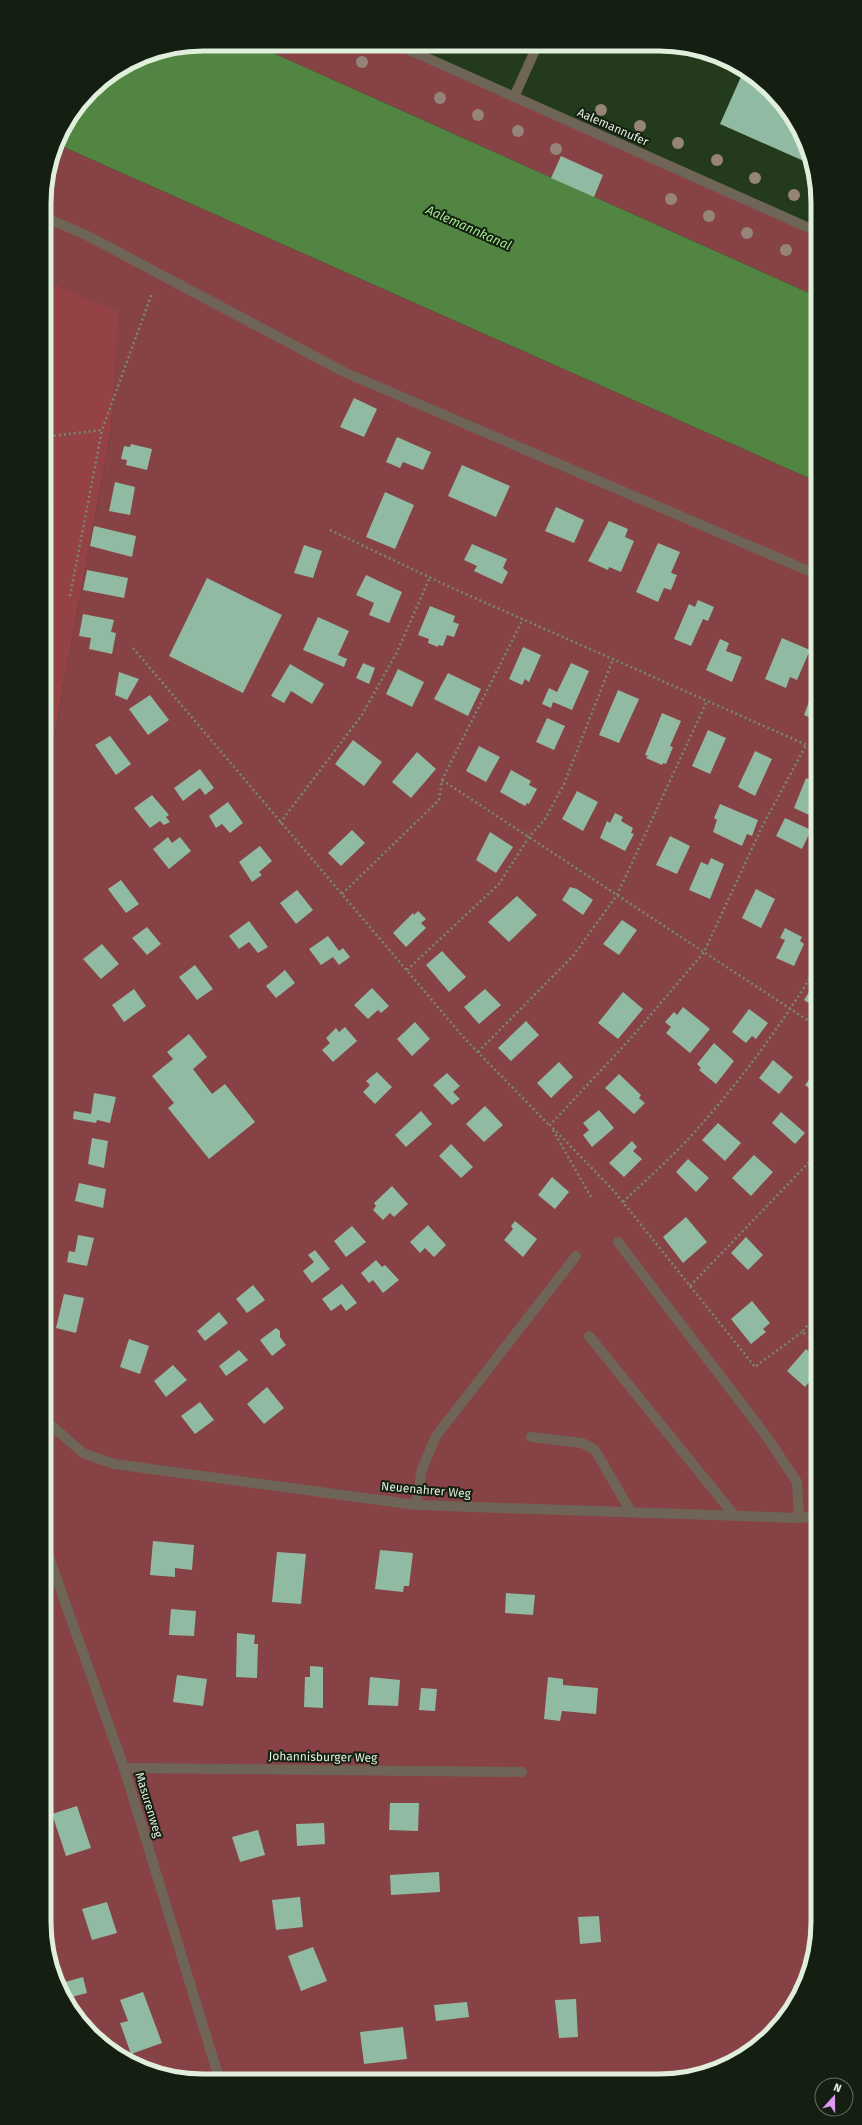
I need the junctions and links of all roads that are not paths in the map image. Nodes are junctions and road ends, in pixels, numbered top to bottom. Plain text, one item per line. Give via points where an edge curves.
1 (411, 51) edge
2 (535, 51) edge
3 (514, 97) junction
4 (51, 220) edge
5 (811, 229) edge
6 (811, 572) edge
7 (618, 1242) dead end
8 (576, 1256) dead end
9 (589, 1336) dead end
10 (51, 1425) edge
11 (530, 1438) dead end
12 (416, 1505) junction
13 (631, 1512) junction
14 (734, 1516) junction
15 (811, 1517) edge
16 (799, 1518) junction
17 (51, 1563) edge
18 (124, 1768) junction
19 (522, 1772) dead end
20 (218, 2074) edge

1 - 3 street, Aalemannufer
2 - 3 street
3 - 5 street, Aalemannufer
4 - 6 street via 88,236 344,372
7 - 16 street via 767,1437 797,1482
8 - 12 street via 436,1436 422,1469
9 - 14 street
10 - 12 street, Neuenahrer Weg via 83,1452 114,1464
11 - 13 street via 582,1443 595,1450
12 - 13 street, Neuenahrer Weg
13 - 14 street, Neuenahrer Weg
14 - 16 street, Neuenahrer Weg
15 - 16 street, Neuenahrer Weg
17 - 18 street, Masurenweg
18 - 19 street, Johannisburger Weg
18 - 20 street, Masurenweg

